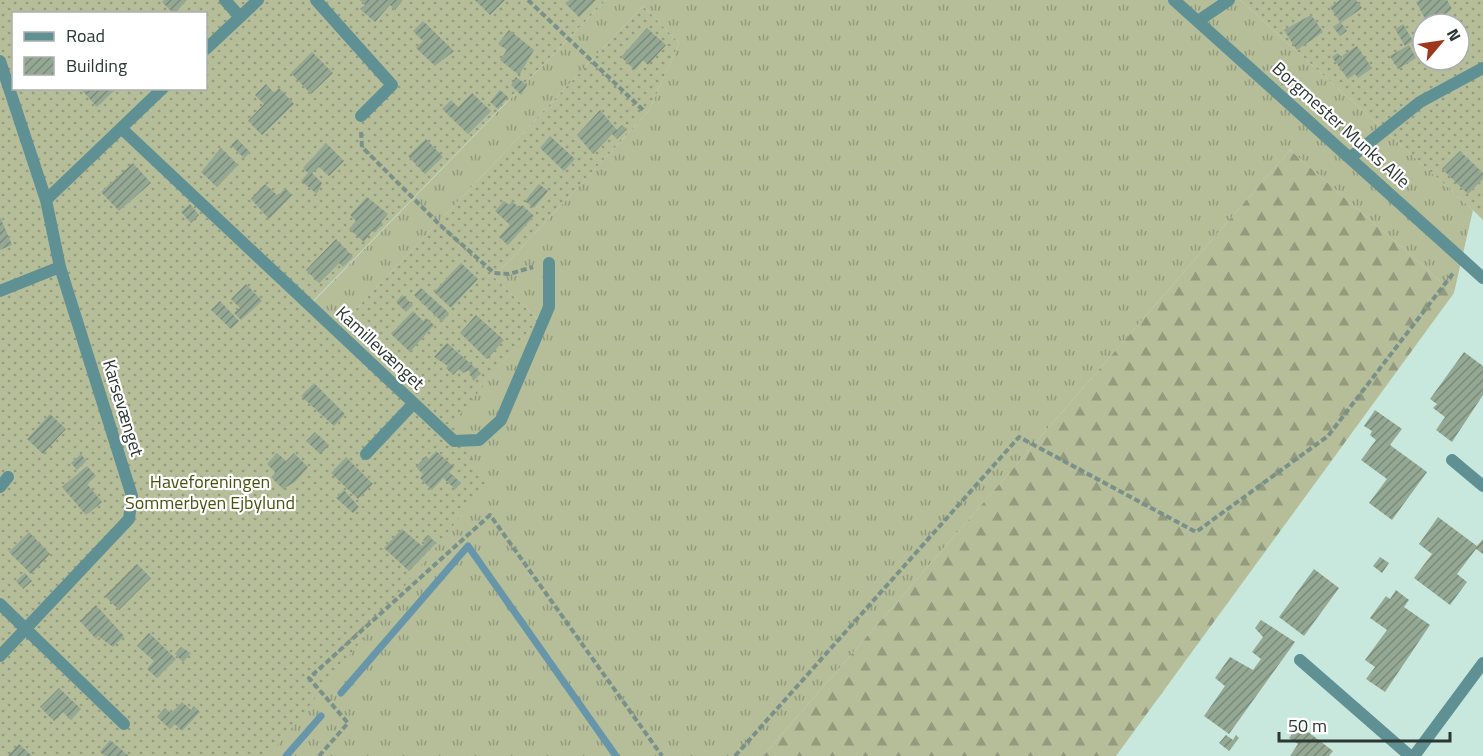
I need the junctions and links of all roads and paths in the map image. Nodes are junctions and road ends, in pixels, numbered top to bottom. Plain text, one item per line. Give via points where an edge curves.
1 (225, 0) edge
2 (258, 0) edge
3 (316, 0) edge
4 (528, 0) edge
5 (1174, 0) edge
6 (1229, 0) edge
7 (240, 17) junction
8 (1198, 21) junction
9 (207, 48) edge
10 (0, 61) edge
11 (1483, 68) edge
12 (161, 90) edge
13 (644, 111) dead end
14 (361, 116) joint
15 (121, 128) junction
16 (1351, 157) junction
17 (46, 200) junction
18 (1464, 260) junction
19 (549, 263) joint
20 (60, 267) junction
21 (1483, 278) edge
22 (0, 291) edge
23 (413, 404) junction
24 (366, 454) dead end
25 (1452, 460) dead end
26 (1483, 486) edge
27 (0, 604) edge
28 (25, 629) junction
29 (0, 656) edge
30 (1300, 660) dead end
31 (1483, 663) edge
32 (124, 724) dead end
33 (319, 756) edge
34 (662, 756) edge
35 (735, 756) edge
36 (1412, 756) edge

1 - 7 street
2 - 7 street
3 - 14 street via 392,85
4 - 13 path
5 - 8 street, Borgmester Munks Alle
6 - 8 street
7 - 9 street
8 - 16 street, Borgmester Munks Alle
10 - 17 street, Karsevænget
11 - 16 street via 1420,102
12 - 15 street
14 - 19 path via 362,147 494,273 509,274
15 - 17 street
15 - 23 street, Kamillevænget
16 - 18 street, Borgmester Munks Alle
17 - 20 street, Karsevænget
18 - 21 street, Borgmester Munks Alle
18 - 35 path via 1328,436 1196,532 1019,437
19 - 23 street, Kamillevænget via 549,308 501,420 479,440 454,441
20 - 22 street
20 - 28 street, Karsevænget via 132,496 129,519
23 - 24 street
25 - 26 street
27 - 28 street
28 - 29 street, Karsevænget
28 - 32 street
30 - 36 street
31 - 36 street
33 - 34 path via 348,723 309,678 490,515

